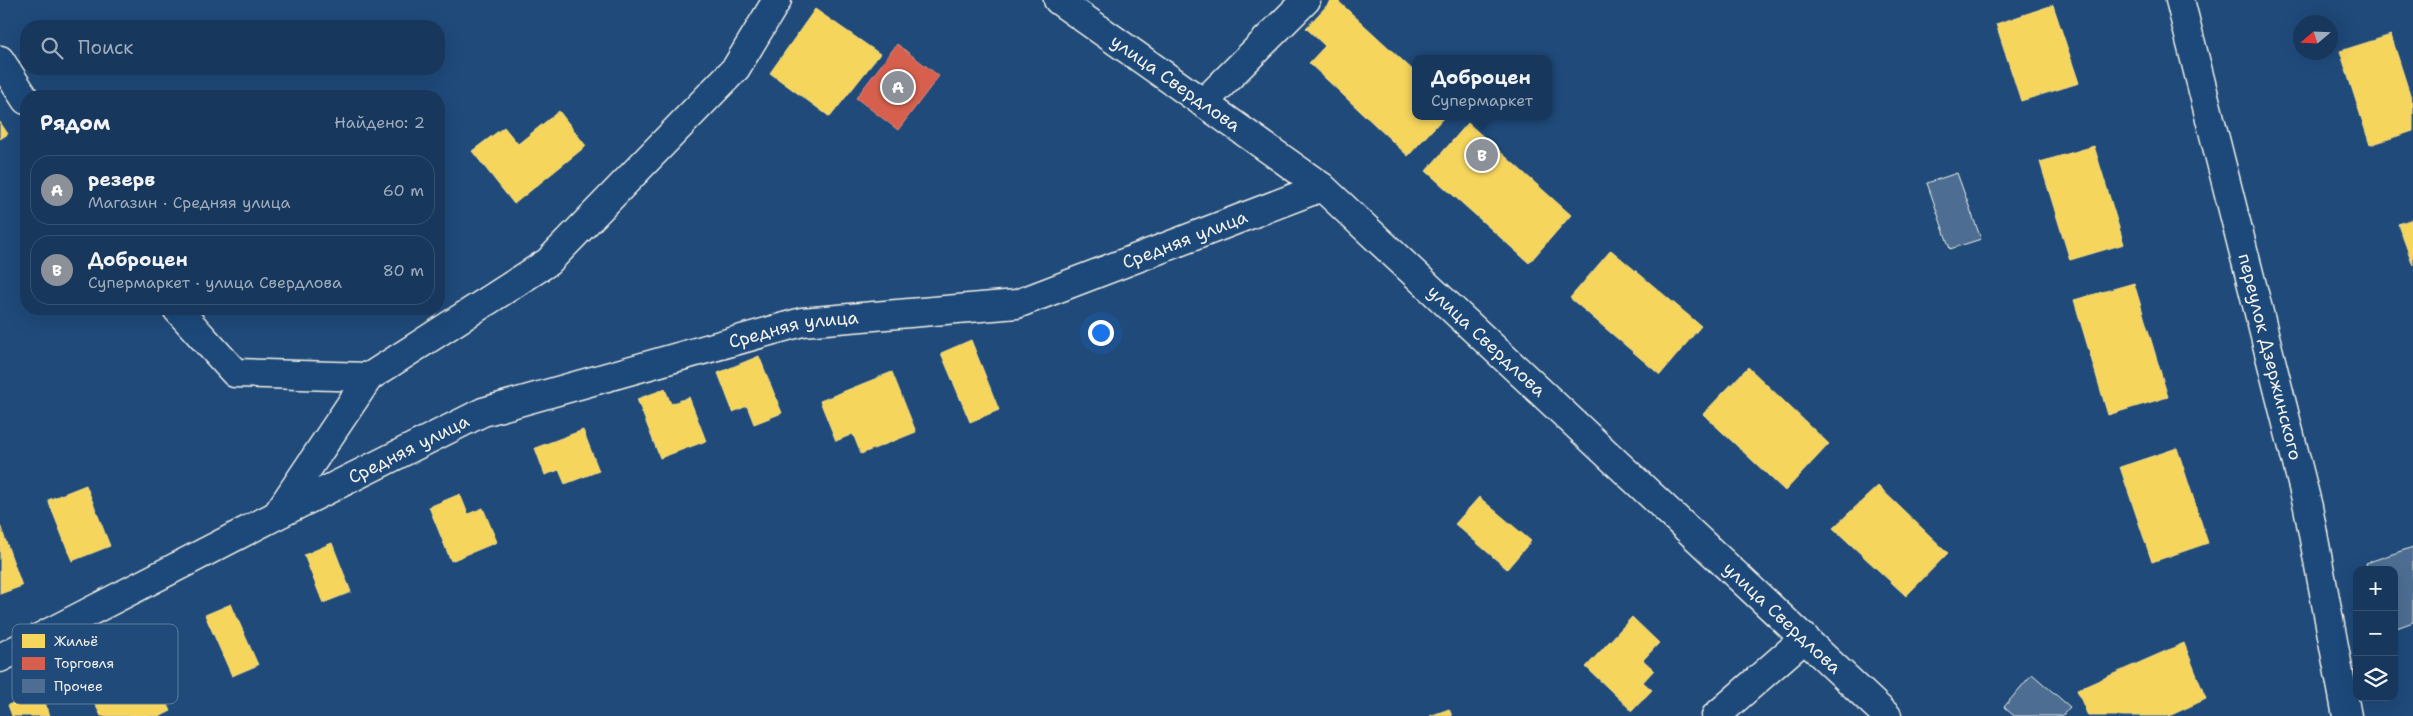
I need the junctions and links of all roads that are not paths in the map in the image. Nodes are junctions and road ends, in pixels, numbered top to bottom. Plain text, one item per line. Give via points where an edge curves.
1 (777, 0) edge
2 (1058, 0) edge
3 (1306, 0) edge
4 (2180, 0) edge
5 (0, 60) edge
6 (20, 91) edge
7 (1203, 104) junction
8 (1322, 187) junction
9 (182, 315) edge
10 (369, 378) junction
11 (277, 515) junction
12 (66, 624) edge
13 (1805, 638) junction
14 (12, 652) edge
15 (0, 658) edge
16 (1716, 716) edge
17 (1887, 716) edge
18 (2347, 716) edge

1 - 10 street, Средняя улица via 736,68 548,262
2 - 7 street, улица Свердлова
3 - 7 street
4 - 18 street, переулок Дзержинского via 2308,507
5 - 6 street
7 - 8 street, улица Свердлова
8 - 11 street, Средняя улица via 1017,304 802,322 483,412
8 - 13 street, улица Свердлова
9 - 10 street via 234,373
10 - 11 street, Средняя улица
11 - 12 street, Средняя улица
13 - 16 street
13 - 17 street, улица Свердлова
14 - 15 street, Средняя улица

